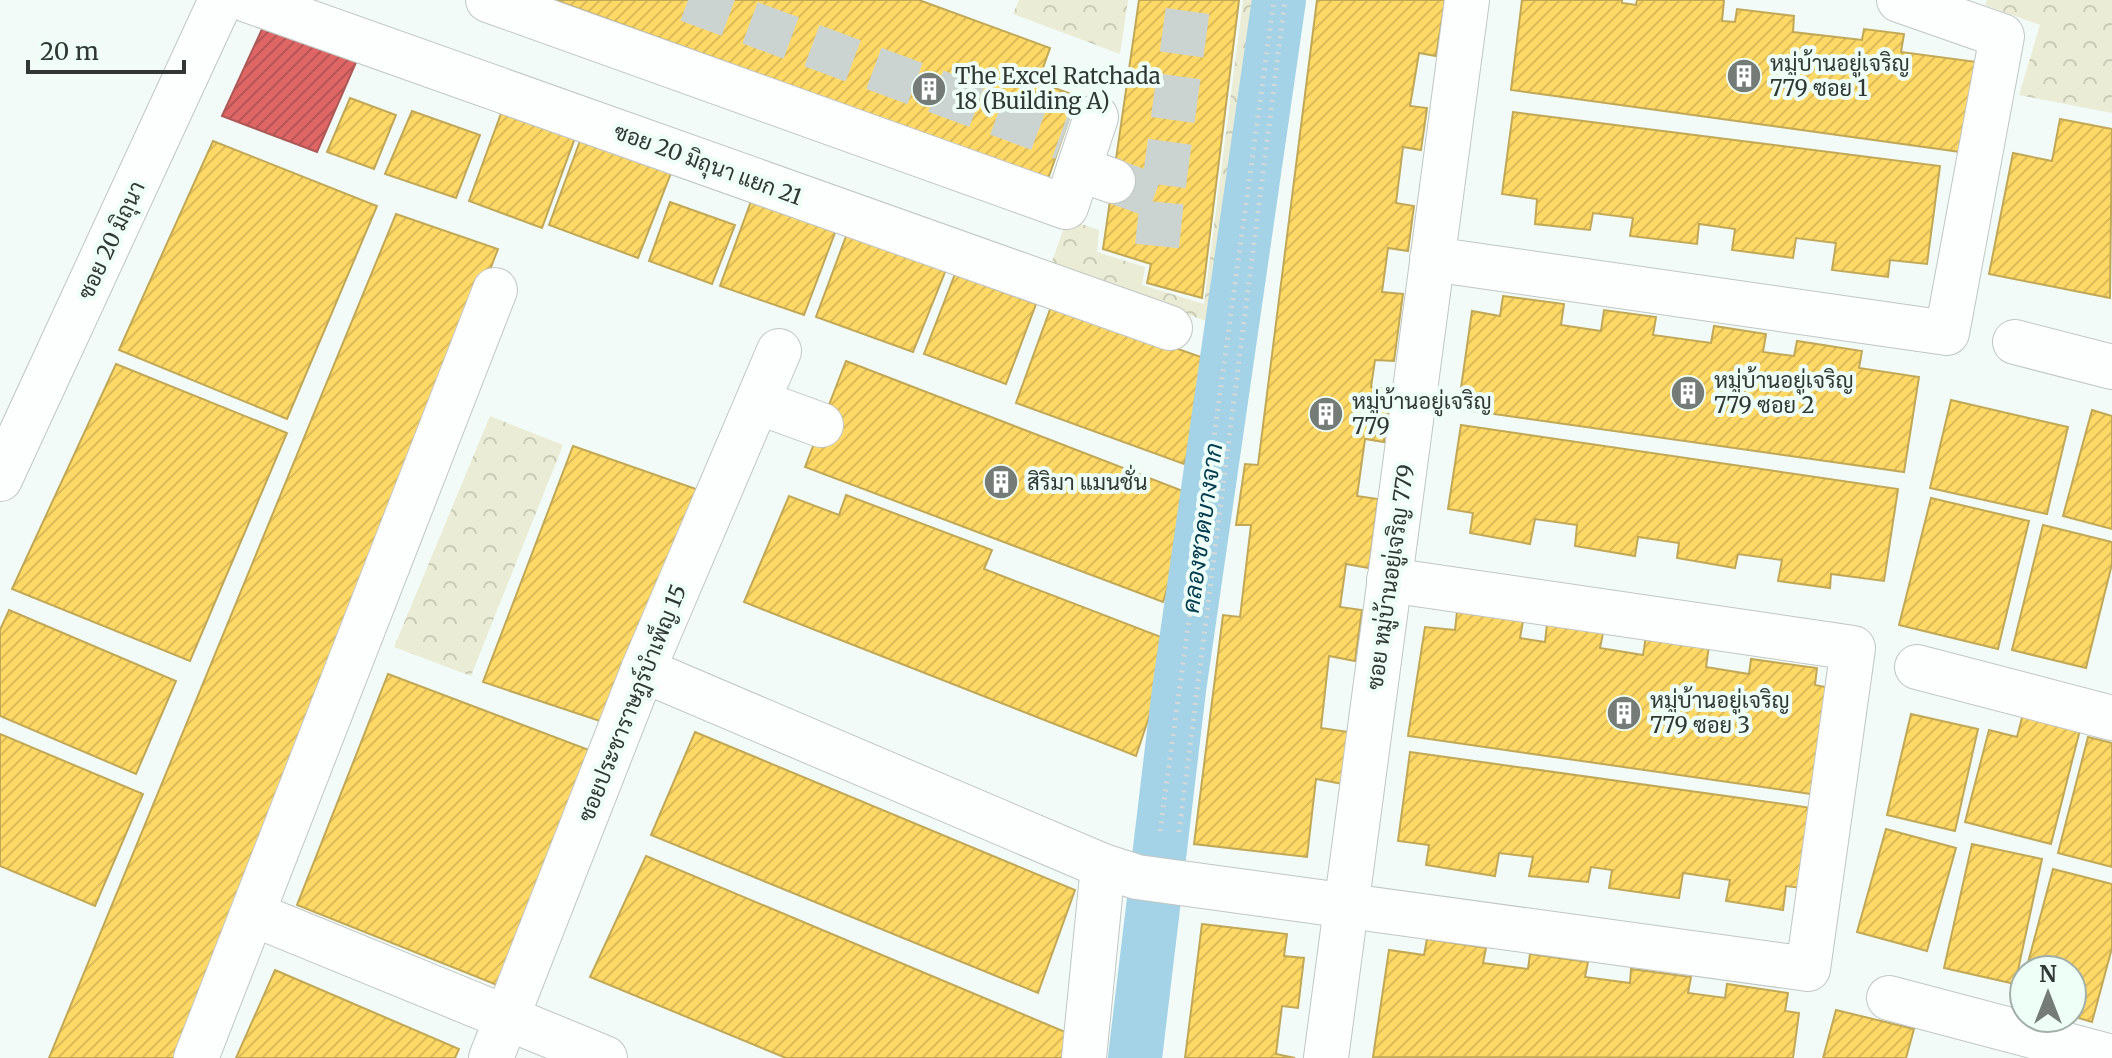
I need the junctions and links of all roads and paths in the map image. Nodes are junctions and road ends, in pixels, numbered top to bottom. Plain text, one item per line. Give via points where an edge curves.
1 (221, 0) edge
2 (247, 0) edge
3 (488, 0) edge
4 (1274, 0) edge
5 (1285, 0) edge
6 (1467, 0) edge
7 (1899, 0) edge
8 (1088, 150) dead end
9 (1432, 259) junction
10 (495, 290) dead end
11 (1170, 328) dead end
12 (2015, 342) dead end
13 (779, 351) dead end
14 (2112, 367) edge
15 (758, 402) junction
16 (821, 425) dead end
17 (0, 479) edge
18 (1389, 580) junction
19 (1917, 667) dead end
20 (643, 670) junction
21 (2112, 718) edge
22 (1141, 876) junction
23 (1345, 906) junction
24 (253, 914) junction
25 (1889, 998) dead end
26 (500, 1039) edge
27 (2112, 1057) edge
28 (196, 1058) edge
29 (605, 1058) edge
30 (1084, 1058) edge
31 (1326, 1058) edge

1 - 17 street, ซอย 20 มิถุนา
2 - 11 street, ซอย 20 มิถุนา แยก 21
3 - 8 street via 1066,207
4 - 22 path
5 - 22 path
6 - 9 street, ซอย หมู่บ้านอยู่เจริญ 779
7 - 9 street via 2002,36 1947,333
9 - 18 street, ซอย หมู่บ้านอยู่เจริญ 779
10 - 24 street
12 - 14 street
13 - 15 street, ซอยประชาราษฎร์บำเพ็ญ 15
15 - 16 street
15 - 20 street, ซอยประชาราษฎร์บำเพ็ญ 15
18 - 23 street, ซอย หมู่บ้านอยู่เจริญ 779
18 - 23 street via 1853,648 1808,969
19 - 21 street
20 - 22 street
20 - 26 street, ซอยประชาราษฎร์บำเพ็ญ 15
22 - 23 street
22 - 30 street
23 - 31 street, ซอย หมู่บ้านอยู่เจริญ 779
24 - 26 street
24 - 28 street
25 - 27 street
26 - 29 street

